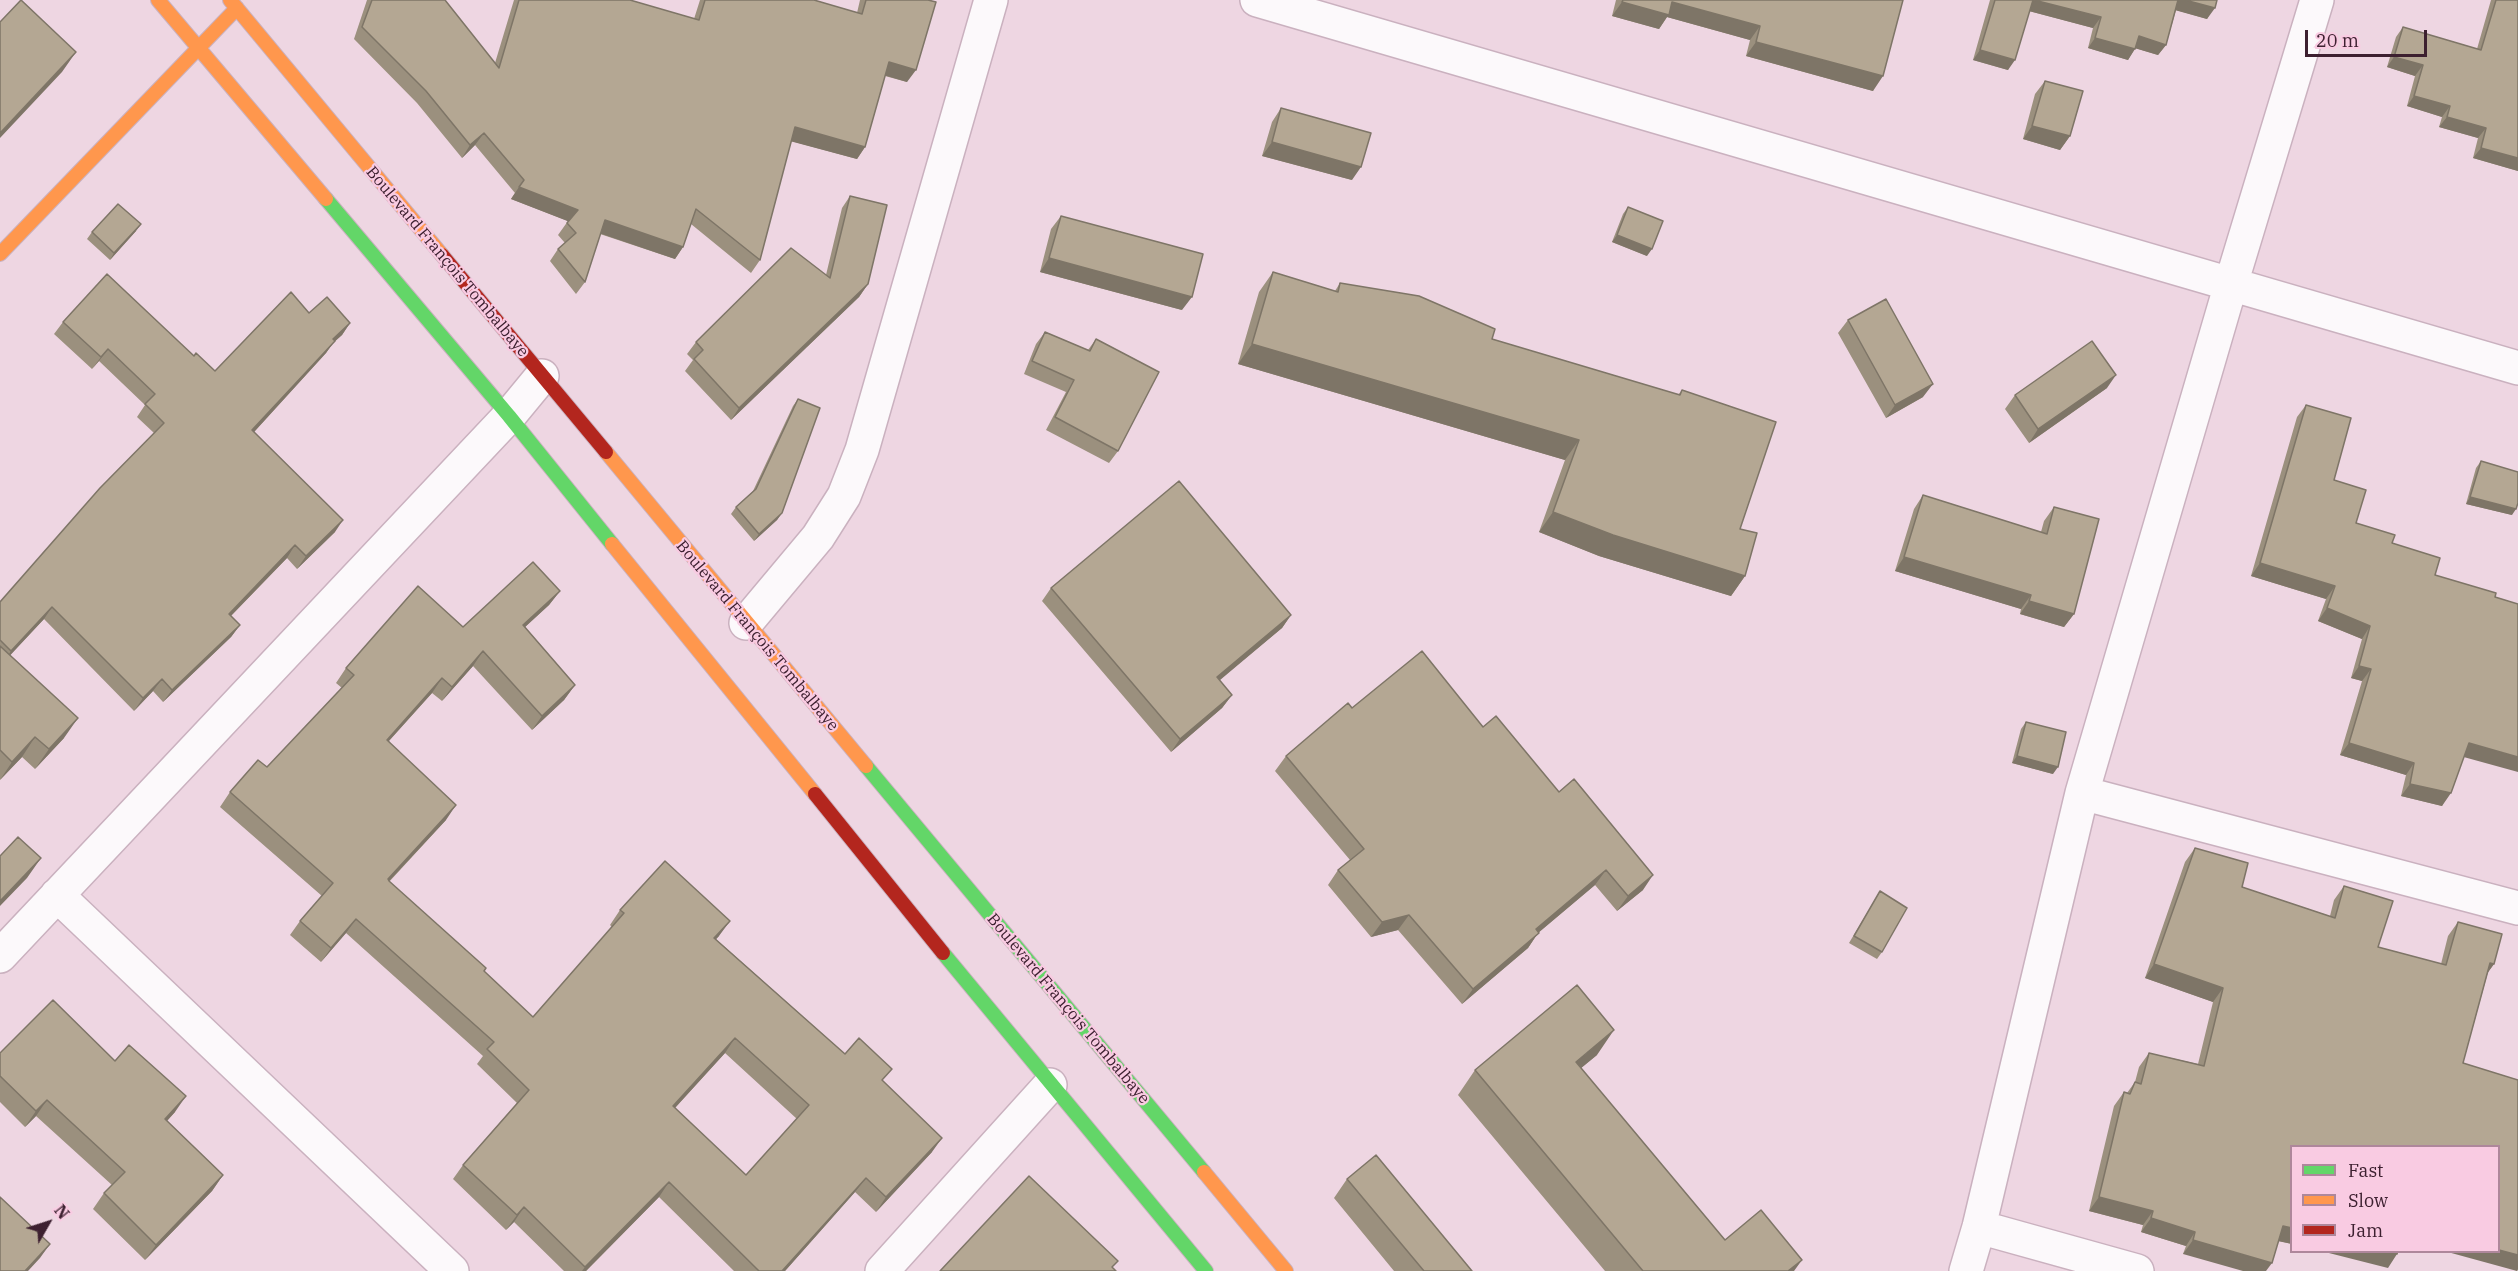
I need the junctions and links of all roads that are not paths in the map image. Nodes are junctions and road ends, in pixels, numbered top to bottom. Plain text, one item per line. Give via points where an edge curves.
1 (158, 0) edge
2 (992, 0) edge
3 (1257, 0) edge
4 (2317, 0) edge
5 (233, 4) edge
6 (199, 47) junction
7 (4, 240) edge
8 (2231, 284) junction
9 (2518, 369) edge
10 (542, 376) junction
11 (509, 416) junction
12 (746, 623) junction
13 (2082, 793) junction
14 (57, 895) junction
15 (2518, 908) edge
16 (0, 956) edge
17 (1050, 1085) junction
18 (1979, 1227) junction
19 (452, 1271) edge
20 (882, 1271) edge
21 (1206, 1271) edge
22 (1286, 1271) edge
23 (1966, 1271) edge
24 (2136, 1271) edge

1 - 6 main road
2 - 12 street via 862,450 844,496 818,537
3 - 8 street
4 - 8 street
5 - 6 main road
5 - 10 main road, Boulevard François Tombalbaye
6 - 7 main road
6 - 11 main road
8 - 9 street
8 - 13 street
10 - 11 street
10 - 12 main road, Boulevard François Tombalbaye
11 - 14 street
11 - 17 main road
12 - 22 main road, Boulevard François Tombalbaye
13 - 15 street
13 - 18 street
14 - 16 street
14 - 19 street
17 - 20 street
17 - 21 main road
18 - 23 street
18 - 24 street

